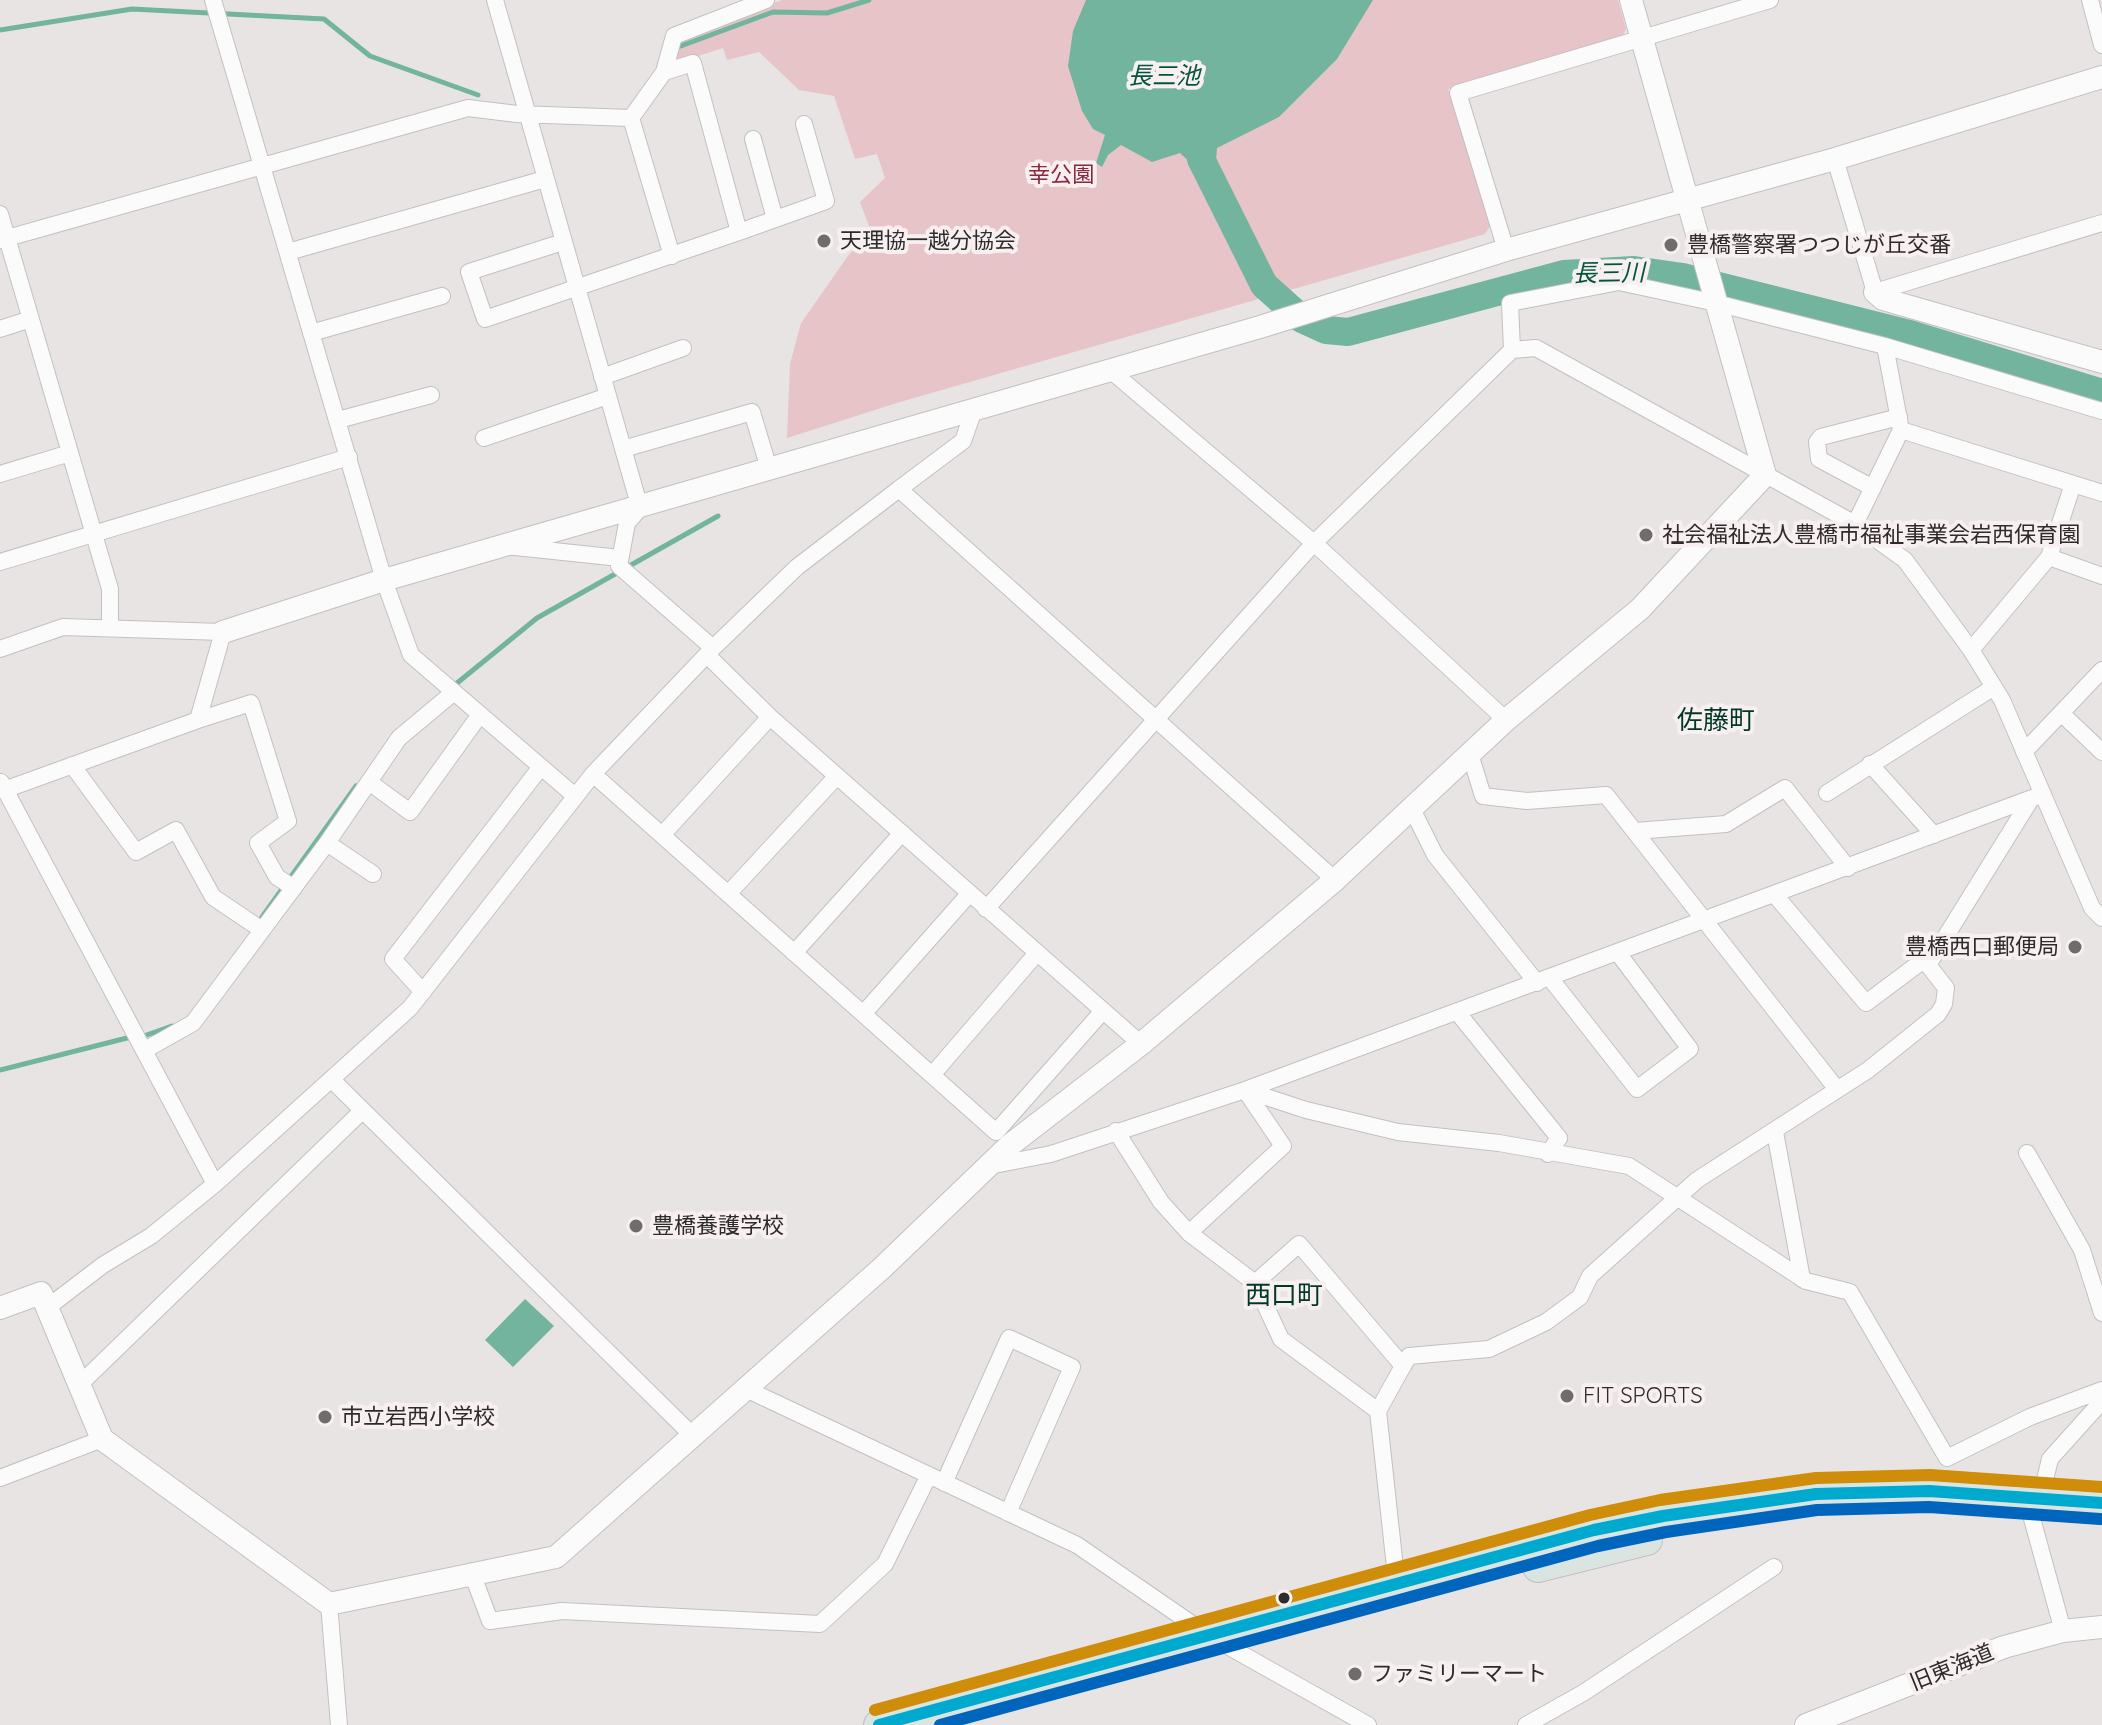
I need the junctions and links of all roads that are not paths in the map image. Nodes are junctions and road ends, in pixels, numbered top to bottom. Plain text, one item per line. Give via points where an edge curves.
1 (213, 0) edge
2 (495, 0) edge
3 (766, 0) edge
4 (1631, 0) edge
5 (2090, 0) edge
6 (1761, 1) edge
7 (1642, 39) junction
8 (2102, 45) edge
9 (664, 72) junction
10 (2102, 77) edge
11 (527, 113) junction
12 (631, 118) junction
13 (804, 124) dead end
14 (753, 139) dead end
15 (1835, 159) junction
16 (262, 163) junction
17 (545, 179) junction
18 (1687, 199) junction
19 (0, 214) edge
20 (775, 219) junction
21 (2102, 223) edge
22 (739, 232) junction
23 (4, 239) edge
24 (563, 242) junction
25 (1506, 250) junction
26 (288, 252) junction
27 (672, 256) junction
28 (577, 290) junction
29 (1875, 292) junction
30 (442, 296) dead end
31 (1716, 303) junction
32 (31, 319) junction
33 (0, 329) edge
34 (311, 333) junction
35 (1885, 346) junction
36 (683, 348) dead end
37 (1512, 350) junction
38 (2102, 362) edge
39 (1110, 370) junction
40 (602, 377) junction
41 (431, 395) dead end
42 (608, 396) junction
43 (975, 407) junction
44 (2102, 411) edge
45 (338, 420) junction
46 (1900, 423) junction
47 (484, 438) dead end
48 (623, 449) junction
49 (70, 453) junction
50 (349, 457) junction
51 (769, 469) junction
52 (0, 474) edge
53 (1765, 475) junction
54 (2073, 484) junction
55 (1873, 488) junction
56 (899, 489) junction
57 (2102, 493) edge
58 (640, 508) junction
59 (1855, 524) junction
60 (94, 535) junction
61 (1314, 543) junction
62 (504, 546) junction
63 (2049, 557) junction
64 (620, 558) junction
65 (0, 562) edge
66 (2102, 576) edge
67 (384, 580) junction
68 (110, 628) junction
69 (223, 632) junction
70 (0, 649) edge
71 (1971, 650) junction
72 (710, 652) junction
73 (2102, 670) edge
74 (1994, 687) junction
75 (454, 692) junction
76 (2061, 713) junction
77 (479, 716) junction
78 (770, 717) junction
79 (1155, 718) junction
80 (198, 720) junction
81 (1506, 720) junction
82 (2024, 752) junction
83 (2102, 752) edge
84 (1470, 754) junction
85 (1870, 764) junction
86 (72, 765) junction
87 (540, 768) junction
88 (593, 774) junction
89 (837, 776) junction
90 (369, 782) junction
91 (2, 785) edge
92 (1827, 793) dead end
93 (575, 796) junction
94 (2037, 796) junction
95 (1412, 809) junction
96 (1635, 831) junction
97 (902, 833) junction
98 (662, 835) junction
99 (1934, 835) junction
100 (327, 843) junction
101 (1848, 868) junction
102 (373, 874) dead end
103 (1335, 880) junction
104 (294, 888) junction
105 (970, 893) junction
106 (728, 894) junction
107 (1775, 895) junction
108 (986, 909) junction
109 (2102, 916) edge
110 (1706, 921) junction
111 (262, 930) junction
112 (1937, 950) junction
113 (794, 953) junction
114 (1037, 953) junction
115 (1618, 953) junction
116 (1543, 981) junction
117 (423, 992) junction
118 (1102, 1012) junction
119 (1458, 1013) junction
120 (863, 1014) junction
121 (1141, 1044) junction
122 (145, 1050) junction
123 (932, 1075) junction
124 (331, 1079) junction
125 (1836, 1088) junction
126 (1245, 1090) junction
127 (362, 1111) junction
128 (1116, 1131) junction
129 (1775, 1132) junction
130 (2027, 1153) dead end
131 (1548, 1154) junction
132 (987, 1166) junction
133 (215, 1184) junction
134 (1676, 1196) junction
135 (1189, 1233) junction
136 (1802, 1279) junction
137 (1255, 1283) junction
138 (2098, 1287) edge
139 (48, 1307) junction
140 (0, 1308) edge
141 (2102, 1313) edge
142 (1403, 1366) junction
143 (78, 1386) junction
144 (746, 1389) junction
145 (2102, 1390) edge
146 (2102, 1401) edge
147 (1378, 1411) junction
148 (693, 1436) junction
149 (102, 1439) junction
150 (0, 1478) edge
151 (936, 1479) junction
152 (2102, 1503) edge
153 (2036, 1505) junction
154 (1008, 1513) junction
155 (2102, 1524) edge
156 (1774, 1567) dead end
157 (473, 1576) junction
158 (1397, 1586) junction
159 (329, 1604) junction
160 (2102, 1627) edge
161 (2063, 1631) junction
162 (1218, 1641) junction
163 (1834, 1720) edge
164 (339, 1725) edge
165 (879, 1725) edge
166 (943, 1725) edge
167 (1368, 1725) edge
168 (1526, 1725) edge
169 (1806, 1725) edge

1 - 16 street
2 - 11 street
3 - 9 street via 674,36
4 - 7 street
5 - 8 street
6 - 7 street
7 - 18 street
7 - 25 street via 1458,93
9 - 12 street
9 - 22 street via 693,63
10 - 15 street
11 - 12 street
11 - 16 street via 468,108
11 - 17 street
12 - 27 street
13 - 20 street via 826,201
14 - 20 street
15 - 18 street
15 - 29 street
16 - 23 street
16 - 26 street
17 - 24 street
17 - 26 street
18 - 25 street
18 - 31 street
19 - 23 street
20 - 22 street
21 - 29 street
22 - 27 street
23 - 32 street
24 - 28 street
24 - 28 street via 469,272 485,319
25 - 39 street
26 - 34 street
27 - 28 street
28 - 40 street
29 - 38 street via 1883,299
30 - 34 street
31 - 35 street
31 - 37 street via 1619,282 1565,290 1510,303
31 - 53 street
32 - 33 street
32 - 49 street
34 - 45 street
35 - 44 street
35 - 46 street
36 - 40 street
37 - 53 street via 1536,348
37 - 61 street
39 - 43 street
39 - 61 street
40 - 42 street
41 - 45 street
42 - 47 street
42 - 48 street
43 - 51 street
43 - 56 street via 963,441
45 - 50 street
46 - 54 street
46 - 55 street
46 - 55 street via 1817,442 1819,459
48 - 51 street via 752,412
48 - 58 street
49 - 52 street
49 - 60 street
50 - 60 street
50 - 67 street
51 - 58 street
53 - 59 street
53 - 81 street via 1640,609
54 - 57 street
54 - 63 street
55 - 59 street
56 - 72 street via 797,567
56 - 79 street
58 - 62 street
58 - 64 street via 627,523
59 - 71 street via 1905,560
60 - 65 street
60 - 68 street via 110,589
61 - 79 street
61 - 81 street
62 - 64 street
62 - 67 street
63 - 66 street
63 - 71 street
64 - 72 street via 619,566
67 - 69 street
67 - 75 street via 411,655
68 - 69 street
68 - 70 street via 63,627
69 - 80 street
71 - 74 street
72 - 78 street
72 - 88 street
73 - 76 street
74 - 82 street
74 - 85 street
75 - 77 street
75 - 90 street via 399,738
76 - 82 street
76 - 83 street
77 - 87 street
77 - 90 street via 410,812
78 - 89 street
78 - 98 street
79 - 103 street
79 - 108 street
80 - 86 street
80 - 104 street via 251,703 288,821 258,843 277,877
81 - 84 street
82 - 94 street
84 - 95 street
84 - 96 street via 1483,796 1527,801 1606,795
85 - 92 street
85 - 99 street
86 - 91 street
86 - 111 street via 136,852 176,830 213,897
87 - 93 street
87 - 117 street via 393,959
88 - 93 street
88 - 98 street
89 - 97 street
89 - 106 street
90 - 100 street
91 - 122 street
93 - 117 street
94 - 99 street
94 - 109 street via 2092,908
94 - 112 street
95 - 103 street
95 - 116 street via 1435,855
96 - 101 street via 1726,824 1785,788
96 - 110 street
97 - 105 street
97 - 113 street
98 - 106 street
99 - 101 street
100 - 102 street
100 - 104 street
101 - 107 street
103 - 121 street
104 - 111 street
105 - 108 street
105 - 120 street
106 - 113 street
107 - 110 street
107 - 112 street via 1866,1003
108 - 114 street
110 - 115 street
110 - 125 street
111 - 122 street via 193,1023
112 - 125 street via 1928,965 1946,988 1938,1014 1868,1070
113 - 120 street
114 - 118 street
114 - 123 street
115 - 116 street
115 - 116 street via 1690,1049 1637,1089
116 - 119 street
117 - 124 street
118 - 121 street
118 - 123 street via 996,1132
119 - 126 street
119 - 131 street via 1559,1138
120 - 123 street
121 - 132 street
122 - 133 street
124 - 127 street
124 - 133 street
125 - 129 street
126 - 128 street
126 - 131 street via 1398,1132
126 - 135 street via 1283,1146
127 - 143 street
127 - 148 street
128 - 132 street via 1051,1154
128 - 135 street via 1161,1202
129 - 134 street
129 - 136 street
130 - 138 street
131 - 134 street via 1629,1166
132 - 144 street
133 - 139 street
134 - 136 street
134 - 142 street via 1590,1276 1580,1297 1546,1322 1489,1349 1409,1356
135 - 137 street
136 - 145 street via 1850,1292 1947,1458 2030,1417
137 - 142 street via 1299,1244
137 - 147 street via 1281,1339
138 - 141 street
139 - 140 street via 41,1293
139 - 143 street
142 - 147 street
143 - 149 street
144 - 148 street
144 - 151 street
146 - 153 street via 2050,1459
147 - 158 street
148 - 157 street via 556,1557
149 - 150 street
149 - 159 street
151 - 154 street
151 - 154 street via 1009,1338 1072,1367
151 - 157 street via 885,1564 820,1624 562,1611 490,1621
152 - 153 highway
153 - 155 highway
153 - 158 highway via 1929,1491 1816,1494 1594,1530
153 - 161 street
153 - 162 highway via 1798,1516 1694,1530
154 - 162 street via 1077,1545
156 - 168 street
157 - 159 street
158 - 162 highway
159 - 164 street
160 - 161 street, 旧東海道
161 - 163 street, 旧東海道 via 2004,1647
162 - 165 highway
162 - 166 highway
162 - 167 street
163 - 169 street, 旧東海道

